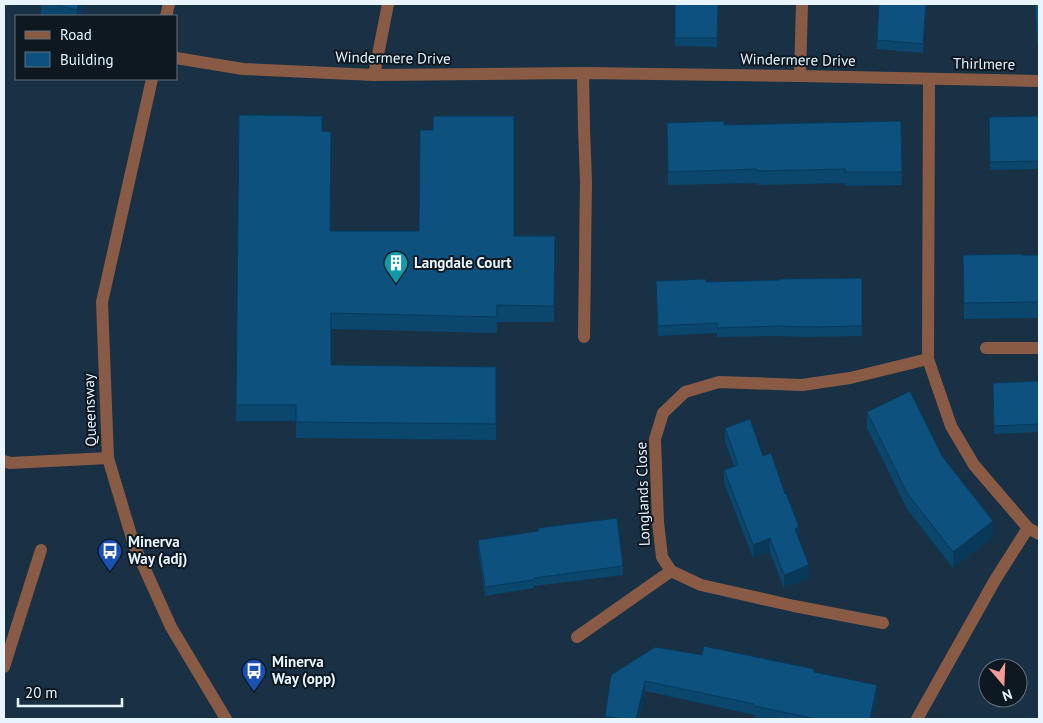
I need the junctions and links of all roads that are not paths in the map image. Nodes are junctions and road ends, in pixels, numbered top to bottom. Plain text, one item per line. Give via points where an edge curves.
1 (388, 4) edge
2 (802, 4) edge
3 (178, 58) edge
4 (583, 74) junction
5 (374, 75) junction
6 (800, 76) junction
7 (929, 79) junction
8 (152, 80) edge
9 (1039, 81) edge
10 (584, 338) dead end
11 (986, 348) dead end
12 (1039, 348) edge
13 (928, 359) junction
14 (108, 458) junction
15 (4, 461) edge
16 (1034, 531) edge
17 (41, 550) dead end
18 (671, 571) junction
19 (883, 623) dead end
20 (577, 637) dead end
21 (4, 668) edge
22 (221, 717) edge
23 (917, 719) edge

1 - 5 street
2 - 6 street
3 - 5 street, Windermere Drive via 243,70
4 - 5 street, Windermere Drive
4 - 6 street, Windermere Drive
4 - 10 street via 586,181
6 - 7 street, Windermere Drive
7 - 9 street, Thirlmere
7 - 13 street
8 - 14 street, Queensway via 102,302
11 - 12 street
13 - 16 street via 951,426 974,465
13 - 18 street, Longlands Close via 850,378 802,385 719,382 686,392 663,413 655,439 662,557
14 - 15 street
14 - 22 street, Queensway via 134,545 171,627
16 - 23 street via 995,580
17 - 21 street
18 - 19 street via 701,585
18 - 20 street

